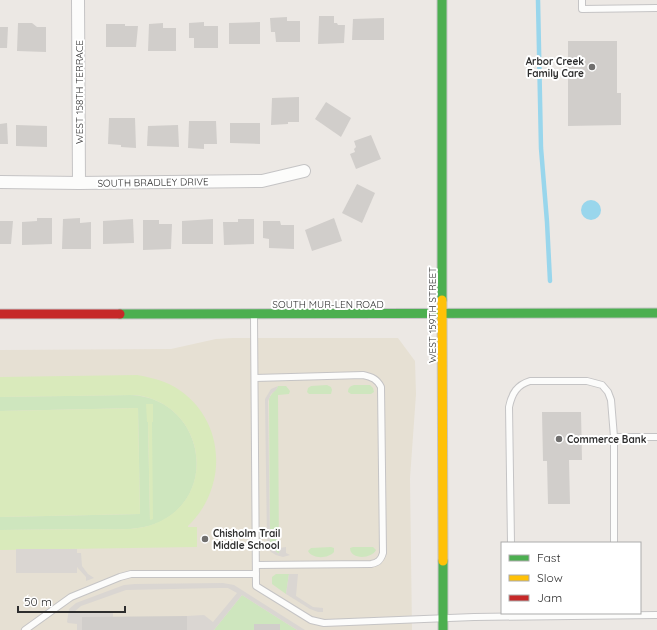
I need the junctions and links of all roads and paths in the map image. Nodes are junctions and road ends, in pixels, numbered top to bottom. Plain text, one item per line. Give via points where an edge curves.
1 (78, 0) edge
2 (442, 0) edge
3 (582, 0) edge
4 (657, 8) edge
5 (304, 171) dead end
6 (0, 182) edge
7 (79, 183) junction
8 (0, 314) edge
9 (657, 314) edge
10 (254, 315) junction
11 (443, 315) junction
12 (255, 378) junction
13 (614, 437) junction
14 (657, 437) edge
15 (511, 542) edge
16 (614, 542) edge
17 (256, 565) junction
18 (256, 574) junction
19 (614, 614) edge
20 (657, 615) edge
21 (443, 619) junction
22 (324, 623) junction
23 (25, 630) edge
24 (324, 630) edge
25 (443, 630) edge

1 - 7 street, WEST 158TH TERRACE
2 - 11 main road, WEST 159TH STREET
3 - 4 lane via 582,9
5 - 7 street, SOUTH BRADLEY DRIVE via 262,181
6 - 7 street, SOUTH BRADLEY DRIVE
8 - 10 main road, SOUTH MUR-LEN ROAD
9 - 11 main road, SOUTH MUR-LEN ROAD
10 - 11 main road, SOUTH MUR-LEN ROAD
10 - 12 lane
11 - 21 main road, WEST 159TH STREET
12 - 17 lane
12 - 17 lane via 364,375 378,381 382,387 383,537 383,553 377,563
13 - 14 lane
13 - 15 lane via 611,400 602,385 587,381 522,383 511,397 509,407
13 - 16 lane
17 - 18 lane
18 - 22 lane via 256,586 311,620
18 - 23 lane via 132,574 71,597
19 - 20 lane
19 - 21 lane
21 - 22 lane
21 - 25 main road, WEST 159TH STREET
22 - 24 lane

